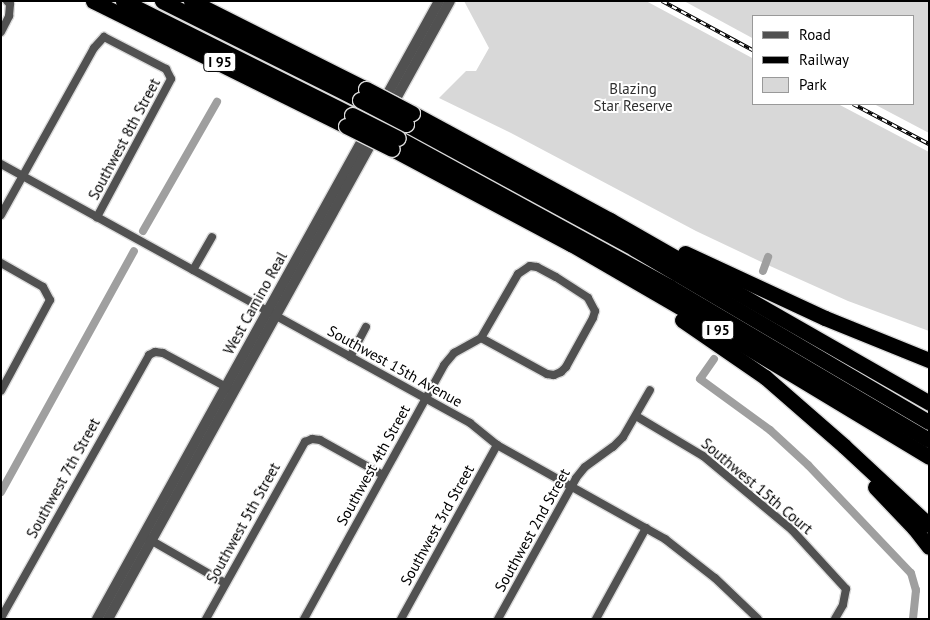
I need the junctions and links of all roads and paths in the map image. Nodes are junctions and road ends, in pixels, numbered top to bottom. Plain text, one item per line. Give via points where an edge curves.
1 (93, 1) edge
2 (123, 1) edge
3 (162, 1) edge
4 (191, 1) edge
5 (8, 3) edge
6 (442, 3) edge
7 (1, 32) edge
8 (363, 95) junction
9 (409, 118) junction
10 (349, 120) junction
11 (395, 144) junction
12 (1, 164) edge
13 (23, 176) junction
14 (502, 209) junction
15 (1, 215) edge
16 (97, 217) junction
17 (212, 237) dead end
18 (642, 238) junction
19 (1, 263) edge
20 (193, 270) junction
21 (272, 313) junction
22 (366, 327) dead end
23 (481, 338) junction
24 (350, 357) junction
25 (929, 360) edge
26 (230, 389) junction
27 (650, 390) dead end
28 (1, 391) edge
29 (425, 399) junction
30 (929, 403) edge
31 (636, 416) junction
32 (929, 422) edge
33 (819, 424) junction
34 (929, 440) edge
35 (497, 445) junction
36 (929, 457) edge
37 (383, 474) junction
38 (572, 487) junction
39 (929, 525) edge
40 (646, 528) junction
41 (147, 538) junction
42 (929, 546) edge
43 (226, 583) junction
44 (1, 618) edge
45 (97, 619) edge
46 (108, 619) edge
47 (206, 619) edge
48 (304, 619) edge
49 (401, 619) edge
50 (498, 619) edge
51 (596, 619) edge
52 (758, 619) edge
53 (835, 619) edge

1 - 10 highway, I 95
2 - 10 highway
3 - 8 highway
4 - 8 highway
5 - 7 street via 9,16
6 - 21 street, West Camino Real
8 - 9 highway, bridge
9 - 18 highway
9 - 32 highway
10 - 11 highway, I 95, bridge
11 - 14 highway, I 95
11 - 34 highway via 670,287
12 - 13 street, Southwest 15th Avenue
13 - 15 street
13 - 16 street, Southwest 15th Avenue
13 - 16 street, Southwest 8th Street via 94,48 104,37 166,69 170,84
14 - 33 highway via 736,355
14 - 36 highway, I 95 via 669,301
16 - 20 street, Southwest 15th Avenue
17 - 20 street
18 - 25 highway via 692,255 825,318
18 - 30 highway
19 - 28 street via 43,287 49,296 48,307
20 - 21 street, Southwest 15th Avenue
21 - 24 street, Southwest 15th Avenue
21 - 26 street, West Camino Real
22 - 24 street
23 - 23 street via 554,375 566,367 595,311 588,298 538,267 530,266 518,274
23 - 29 street, Southwest 4th Street via 448,359
24 - 29 street, Southwest 15th Avenue
26 - 41 street, West Camino Real
26 - 44 street, Southwest 7th Street via 163,353 152,354 144,360
27 - 31 street, Southwest 2nd Street
29 - 35 street, Southwest 15th Avenue via 470,423
29 - 37 street, Southwest 4th Street
31 - 38 street, Southwest 2nd Street via 618,442 585,467
31 - 53 street, Southwest 15th Court via 695,450 774,514 842,582 846,593
33 - 39 highway
33 - 42 highway via 836,447
35 - 38 street, Southwest 15th Avenue
35 - 49 street, Southwest 3rd Street
37 - 43 street, Southwest 5th Street via 320,440 305,442
37 - 48 street, Southwest 4th Street
38 - 40 street, Southwest 15th Avenue
38 - 50 street, Southwest 2nd Street
40 - 51 street
40 - 52 street, Southwest 15th Avenue via 682,551
41 - 43 street
41 - 45 street, West Camino Real
41 - 46 street, West Camino Real
43 - 47 street, Southwest 5th Street

